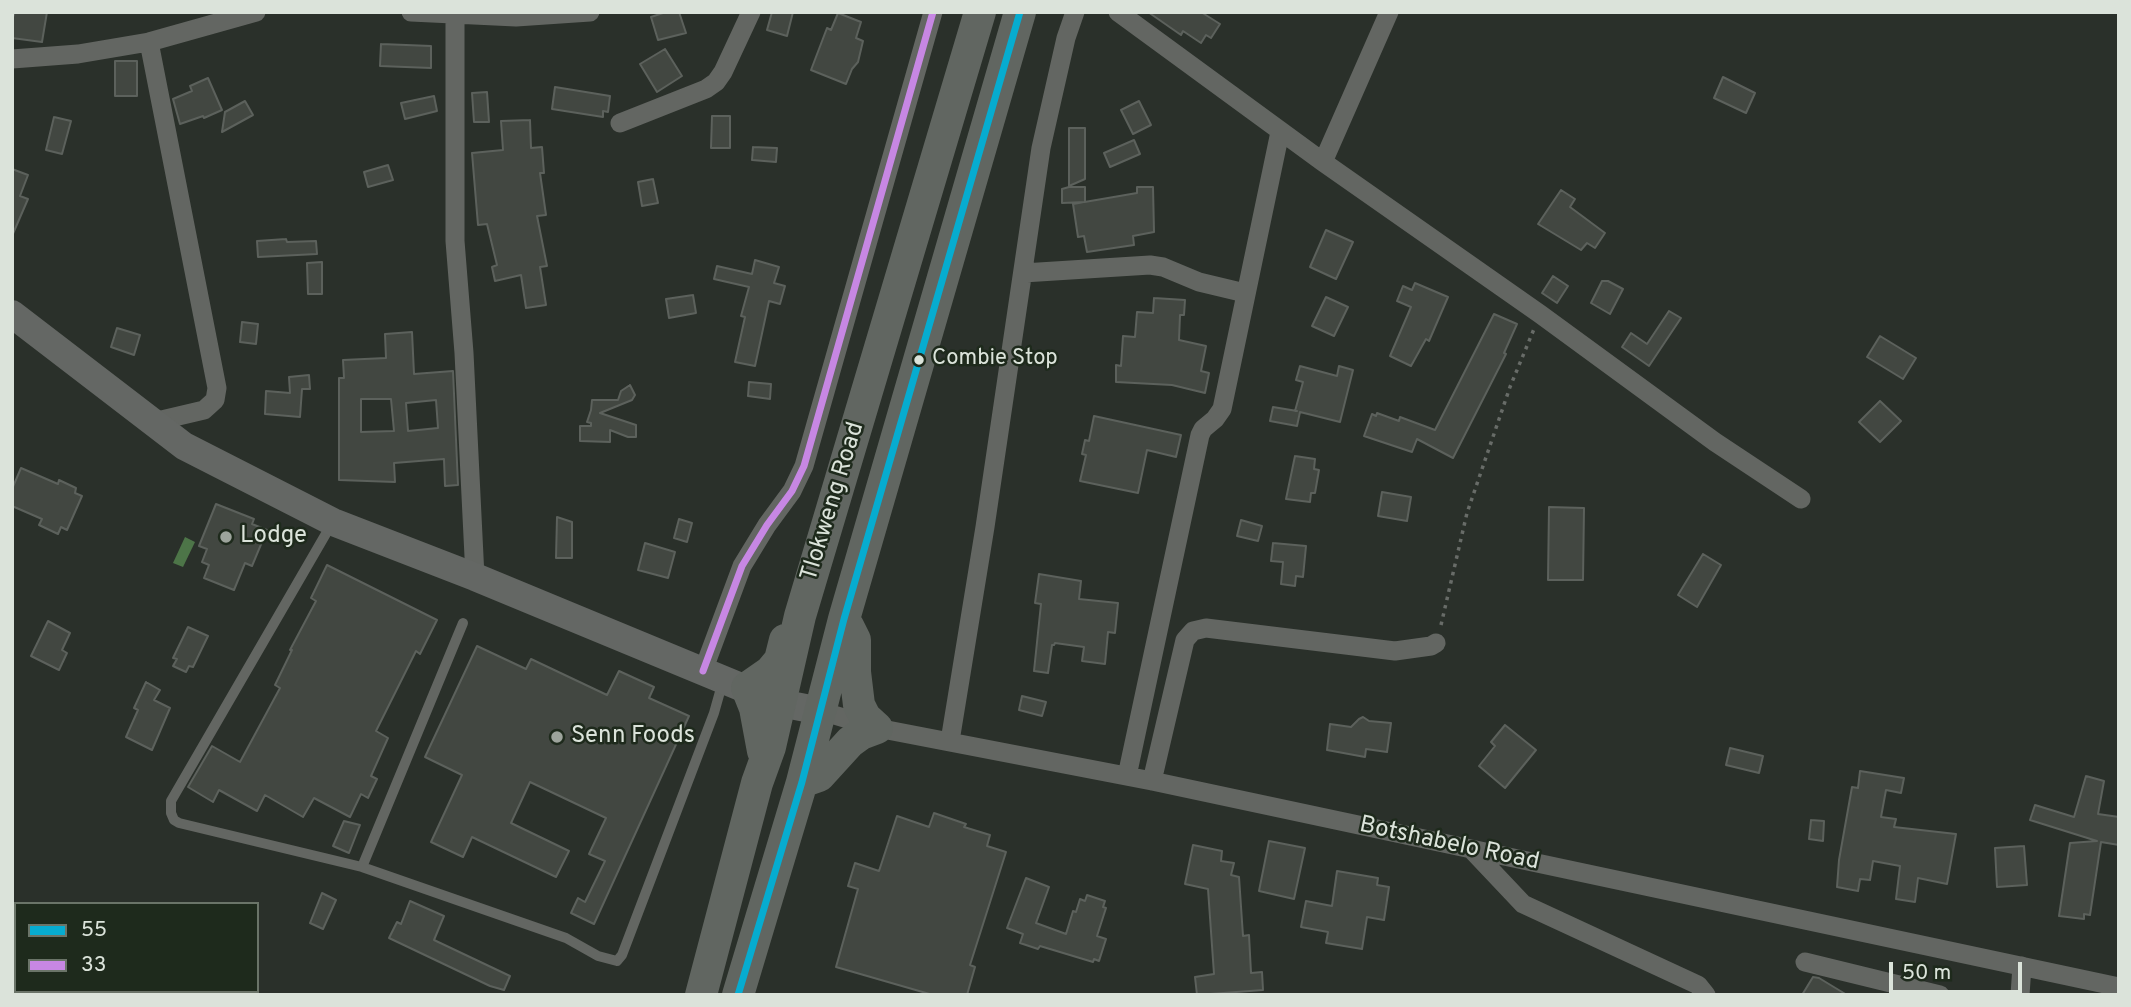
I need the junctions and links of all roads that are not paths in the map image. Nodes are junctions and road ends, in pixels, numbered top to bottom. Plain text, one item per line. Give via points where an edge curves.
1 (256, 12) edge
2 (411, 12) edge
3 (590, 12) edge
4 (751, 12) edge
5 (933, 12) edge
6 (980, 12) edge
7 (1020, 12) edge
8 (1075, 12) edge
9 (1118, 12) edge
10 (1389, 12) edge
11 (455, 14) junction
12 (149, 42) junction
13 (12, 59) edge
14 (620, 123) dead end
15 (1280, 132) junction
16 (1323, 162) junction
17 (1023, 273) junction
18 (1245, 293) junction
19 (12, 314) edge
20 (153, 422) junction
21 (1801, 499) dead end
22 (333, 522) junction
23 (475, 577) junction
24 (800, 616) junction
25 (844, 619) junction
26 (463, 623) dead end
27 (1437, 643) road end
28 (724, 679) junction
29 (780, 703) junction
30 (821, 711) junction
31 (877, 727) junction
32 (950, 741) junction
33 (1127, 776) junction
34 (1152, 781) junction
35 (802, 782) junction
36 (757, 783) junction
37 (1471, 849) junction
38 (362, 867) junction
39 (1805, 961) dead end
40 (2022, 966) junction
41 (2119, 987) edge
42 (701, 995) edge
43 (738, 995) edge
44 (1706, 995) edge
45 (1940, 995) edge
46 (2020, 995) edge

1 - 12 street
2 - 11 street
3 - 11 street via 516,17
4 - 14 street via 716,82
5 - 28 street via 804,466 742,566
6 - 24 main road, Tlokweng Road
7 - 25 main road, Tlokweng Road
8 - 17 street via 1041,148
9 - 15 street
10 - 16 street
11 - 23 street via 455,241
12 - 13 street
12 - 20 street via 217,388 215,400 204,410
15 - 16 street
15 - 18 street
16 - 21 street
17 - 18 street via 1150,265
17 - 32 street
18 - 33 street via 1222,410 1200,435
19 - 20 street, Botshabelo Road
20 - 22 street, Botshabelo Road via 184,446
22 - 23 street, Botshabelo Road
22 - 38 lane via 171,801 171,813 179,823
23 - 28 street, Botshabelo Road
24 - 28 main road via 786,634 780,660 759,681
24 - 29 main road, Tlokweng Road
25 - 30 main road, Tlokweng Road
25 - 31 main road via 855,640 859,705
26 - 38 lane
27 - 34 street via 1395,650 1206,628 1192,631 1185,640
28 - 29 street, Botshabelo Road
28 - 36 main road via 755,708 764,746
28 - 38 lane via 617,961 566,938
29 - 30 street, Botshabelo Road
29 - 36 main road, Tlokweng Road
30 - 31 street, Botshabelo Road
30 - 35 main road, Tlokweng Road
31 - 32 street, Botshabelo Road
31 - 35 main road via 850,742 819,776
32 - 33 street, Botshabelo Road
33 - 34 street, Botshabelo Road
34 - 37 street, Botshabelo Road
35 - 43 main road, Tlokweng Road
36 - 42 main road, Tlokweng Road
37 - 40 street, Botshabelo Road
37 - 44 street via 1522,904 1698,985
39 - 45 street
40 - 41 street, Botshabelo Road
40 - 46 street

